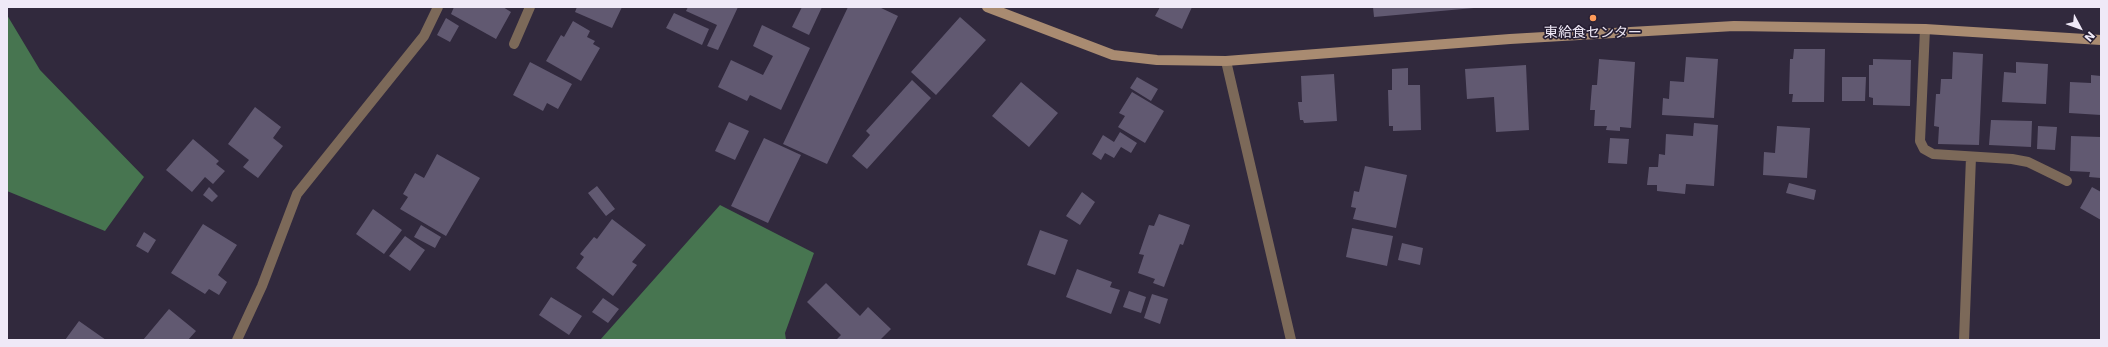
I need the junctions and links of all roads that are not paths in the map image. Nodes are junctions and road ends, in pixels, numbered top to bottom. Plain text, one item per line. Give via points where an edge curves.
1 (438, 7) edge
2 (530, 7) edge
3 (987, 7) edge
4 (1925, 29) junction
5 (2101, 40) edge
6 (514, 44) dead end
7 (1226, 61) junction
8 (1971, 156) junction
9 (2067, 181) dead end
10 (237, 340) edge
11 (1291, 340) edge
12 (1964, 340) edge

1 - 10 street via 420,42 297,194 262,286
2 - 6 street
3 - 7 street via 1113,55 1157,60
4 - 5 street
4 - 7 street via 1734,26 1510,39
4 - 8 street via 1920,141 1924,149 1933,154
7 - 11 street
8 - 9 street via 2028,162
8 - 12 street

